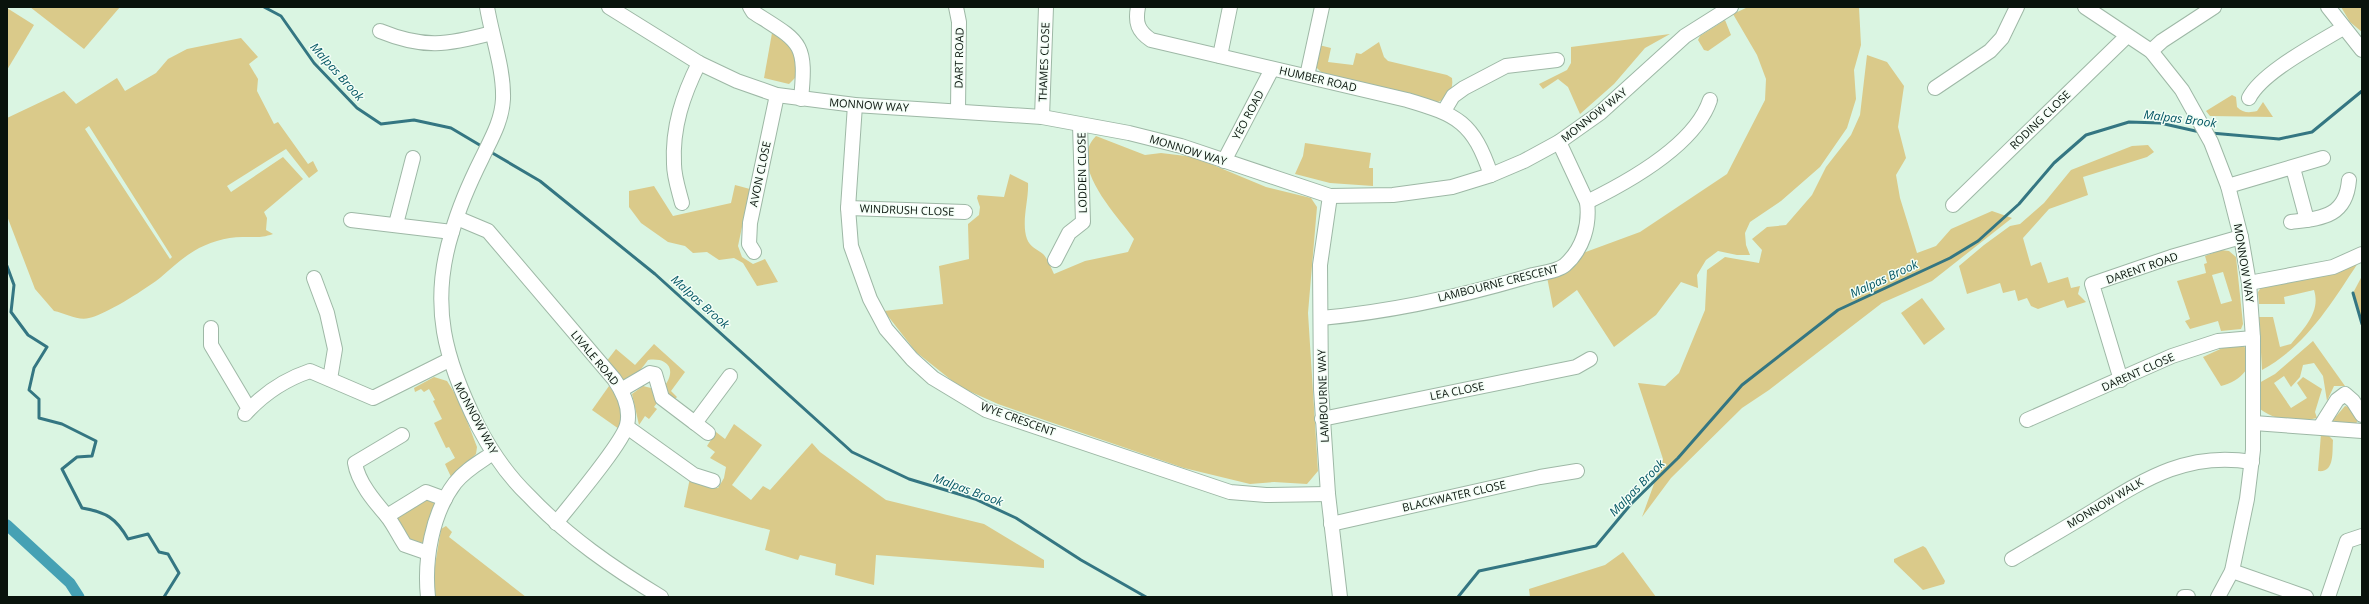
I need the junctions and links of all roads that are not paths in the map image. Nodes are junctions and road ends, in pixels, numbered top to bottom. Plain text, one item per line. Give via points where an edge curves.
1 (487, 7) edge
2 (609, 7) edge
3 (750, 7) edge
4 (956, 7) edge
5 (1046, 7) edge
6 (1138, 7) edge
7 (1230, 7) edge
8 (1322, 7) edge
9 (1731, 7) edge
10 (2017, 7) edge
11 (2085, 7) edge
12 (2214, 7) edge
13 (2328, 7) edge
14 (2344, 28) junction
15 (380, 31) dead end
16 (492, 33) junction
17 (2127, 36) junction
18 (2362, 50) edge
19 (2152, 51) junction
20 (1220, 56) junction
21 (1557, 60) dead end
22 (699, 63) junction
23 (1272, 69) junction
24 (1307, 76) junction
25 (1935, 88) dead end
26 (777, 95) junction
27 (2249, 98) dead end
28 (801, 99) junction
29 (1710, 100) dead end
30 (855, 105) junction
31 (958, 110) junction
32 (1444, 111) junction
33 (1042, 117) junction
34 (1080, 125) junction
35 (1559, 142) junction
36 (412, 158) dead end
37 (2323, 158) dead end
38 (1224, 161) junction
39 (2293, 168) junction
40 (1490, 175) junction
41 (2348, 180) dead end
42 (2228, 186) junction
43 (1330, 196) junction
44 (1587, 202) junction
45 (682, 203) dead end
46 (1953, 205) dead end
47 (848, 208) junction
48 (965, 212) dead end
49 (457, 218) junction
50 (351, 220) dead end
51 (2307, 220) junction
52 (2291, 222) dead end
53 (396, 224) junction
54 (452, 232) junction
55 (2241, 237) junction
56 (754, 252) dead end
57 (2362, 254) edge
58 (1055, 260) dead end
59 (314, 278) dead end
60 (2249, 283) junction
61 (1321, 318) junction
62 (211, 328) dead end
63 (2253, 338) junction
64 (1590, 359) dead end
65 (449, 360) junction
66 (730, 376) dead end
67 (330, 379) junction
68 (2121, 380) junction
69 (621, 390) junction
70 (2362, 415) edge
71 (1322, 419) junction
72 (2026, 420) dead end
73 (695, 423) junction
74 (2254, 423) junction
75 (627, 427) junction
76 (2320, 427) junction
77 (2362, 431) edge
78 (708, 433) dead end
79 (402, 435) dead end
80 (493, 453) junction
81 (2252, 462) junction
82 (1577, 471) dead end
83 (713, 481) dead end
84 (1328, 494) junction
85 (445, 499) junction
86 (387, 516) junction
87 (556, 523) junction
88 (1331, 524) junction
89 (2362, 536) edge
90 (428, 553) junction
91 (2012, 559) dead end
92 (2232, 571) junction
93 (428, 597) edge
94 (661, 597) edge
95 (1340, 597) edge
96 (2184, 597) edge
97 (2188, 597) edge
98 (2218, 597) edge
99 (2306, 597) edge
100 (2328, 597) edge

1 - 16 street, MONNOW WAY
2 - 22 street, MONNOW WAY
3 - 28 street via 753,12 787,34 801,49 804,71
4 - 31 street, DART ROAD via 959,22
5 - 33 street, THAMES CLOSE
6 - 20 street, HUMBER ROAD via 1137,25 1142,34 1151,40
7 - 20 street
8 - 24 street
9 - 35 street, MONNOW WAY via 1685,36 1600,113
10 - 25 street via 2002,38 1990,51
11 - 17 street, MONNOW WAY
12 - 19 street via 2162,41
13 - 14 street
14 - 18 street
14 - 27 street via 2265,78 2254,88
15 - 16 street via 399,39 431,45 459,42
16 - 49 street, MONNOW WAY via 501,72 502,109
17 - 19 street, MONNOW WAY
17 - 46 street, RODING CLOSE
19 - 42 street, MONNOW WAY via 2182,90 2202,123
20 - 23 street, HUMBER ROAD
21 - 32 street via 1506,66 1464,88 1453,96
22 - 26 street, MONNOW WAY via 737,81
22 - 45 street via 684,92 675,128 674,165
23 - 24 street, HUMBER ROAD
23 - 38 street, YEO ROAD
24 - 32 street, HUMBER ROAD
26 - 28 street, MONNOW WAY
26 - 56 street, AVON CLOSE via 750,223 749,244
28 - 30 street, MONNOW WAY
29 - 44 street via 1705,114 1682,140 1652,164
30 - 31 street, MONNOW WAY
30 - 47 street, WYE CRESCENT
31 - 33 street, MONNOW WAY
32 - 40 street, HUMBER ROAD via 1473,135
33 - 34 street, MONNOW WAY
34 - 38 street, MONNOW WAY via 1167,142
34 - 58 street, LODDEN CLOSE via 1083,222 1069,233
35 - 40 street, MONNOW WAY via 1524,161
35 - 44 street, LAMBOURNE CRESCENT
36 - 53 street
37 - 39 street
38 - 43 street, MONNOW WAY
39 - 42 street
39 - 51 street
40 - 43 street, MONNOW WAY via 1452,187 1420,192
41 - 51 street via 2348,193 2342,204 2328,216
42 - 55 street, MONNOW WAY
43 - 61 street, LAMBOURNE WAY via 1320,265
44 - 61 street, LAMBOURNE CRESCENT via 1587,226 1579,251 1564,266 1383,311
47 - 48 street, WINDRUSH CLOSE
47 - 84 street, WYE CRESCENT via 851,246 858,270 870,300 886,329 929,374 958,395 986,410 1230,492 1266,495
49 - 54 street, MONNOW WAY
49 - 69 street, LIVALE ROAD via 488,231
50 - 53 street
51 - 52 street
53 - 54 street
54 - 65 street, MONNOW WAY via 441,285
55 - 60 street, MONNOW WAY
55 - 68 street, DARENT ROAD via 2092,284
57 - 60 street via 2333,267
59 - 67 street via 327,313 334,349
60 - 63 street, MONNOW WAY
61 - 71 street, LAMBOURNE WAY
62 - 67 street via 212,345 247,411 259,398 295,376 310,371
63 - 68 street, DARENT CLOSE via 2218,341 2172,356
63 - 74 street, MONNOW WAY
64 - 71 street, LEA CLOSE via 1576,367
65 - 67 street via 373,398
65 - 80 street, MONNOW WAY via 468,406
66 - 73 street
68 - 72 street, DARENT CLOSE
69 - 73 street via 650,374 655,374 662,398
69 - 75 street, LIVALE ROAD via 627,407
70 - 76 street via 2345,394 2337,400
71 - 84 street, LAMBOURNE WAY
73 - 78 street
74 - 76 street
74 - 81 street, MONNOW WAY
75 - 83 street via 694,475
75 - 87 street
76 - 77 street
79 - 86 street via 355,462 356,472 378,508
80 - 85 street via 468,470 455,483
80 - 87 street, MONNOW WAY via 527,495
81 - 91 street, MONNOW WALK via 2232,459 2206,460 2182,465 2145,479
81 - 92 street, MONNOW WAY
82 - 88 street, BLACKWATER CLOSE
84 - 88 street, LAMBOURNE WAY
85 - 86 street via 426,492
85 - 90 street
86 - 90 street via 405,545
87 - 94 street, MONNOW WAY via 619,571
88 - 95 street, LAMBOURNE WAY
89 - 100 street via 2347,541
90 - 93 street
92 - 98 street, MONNOW WAY
92 - 99 street
96 - 97 street

